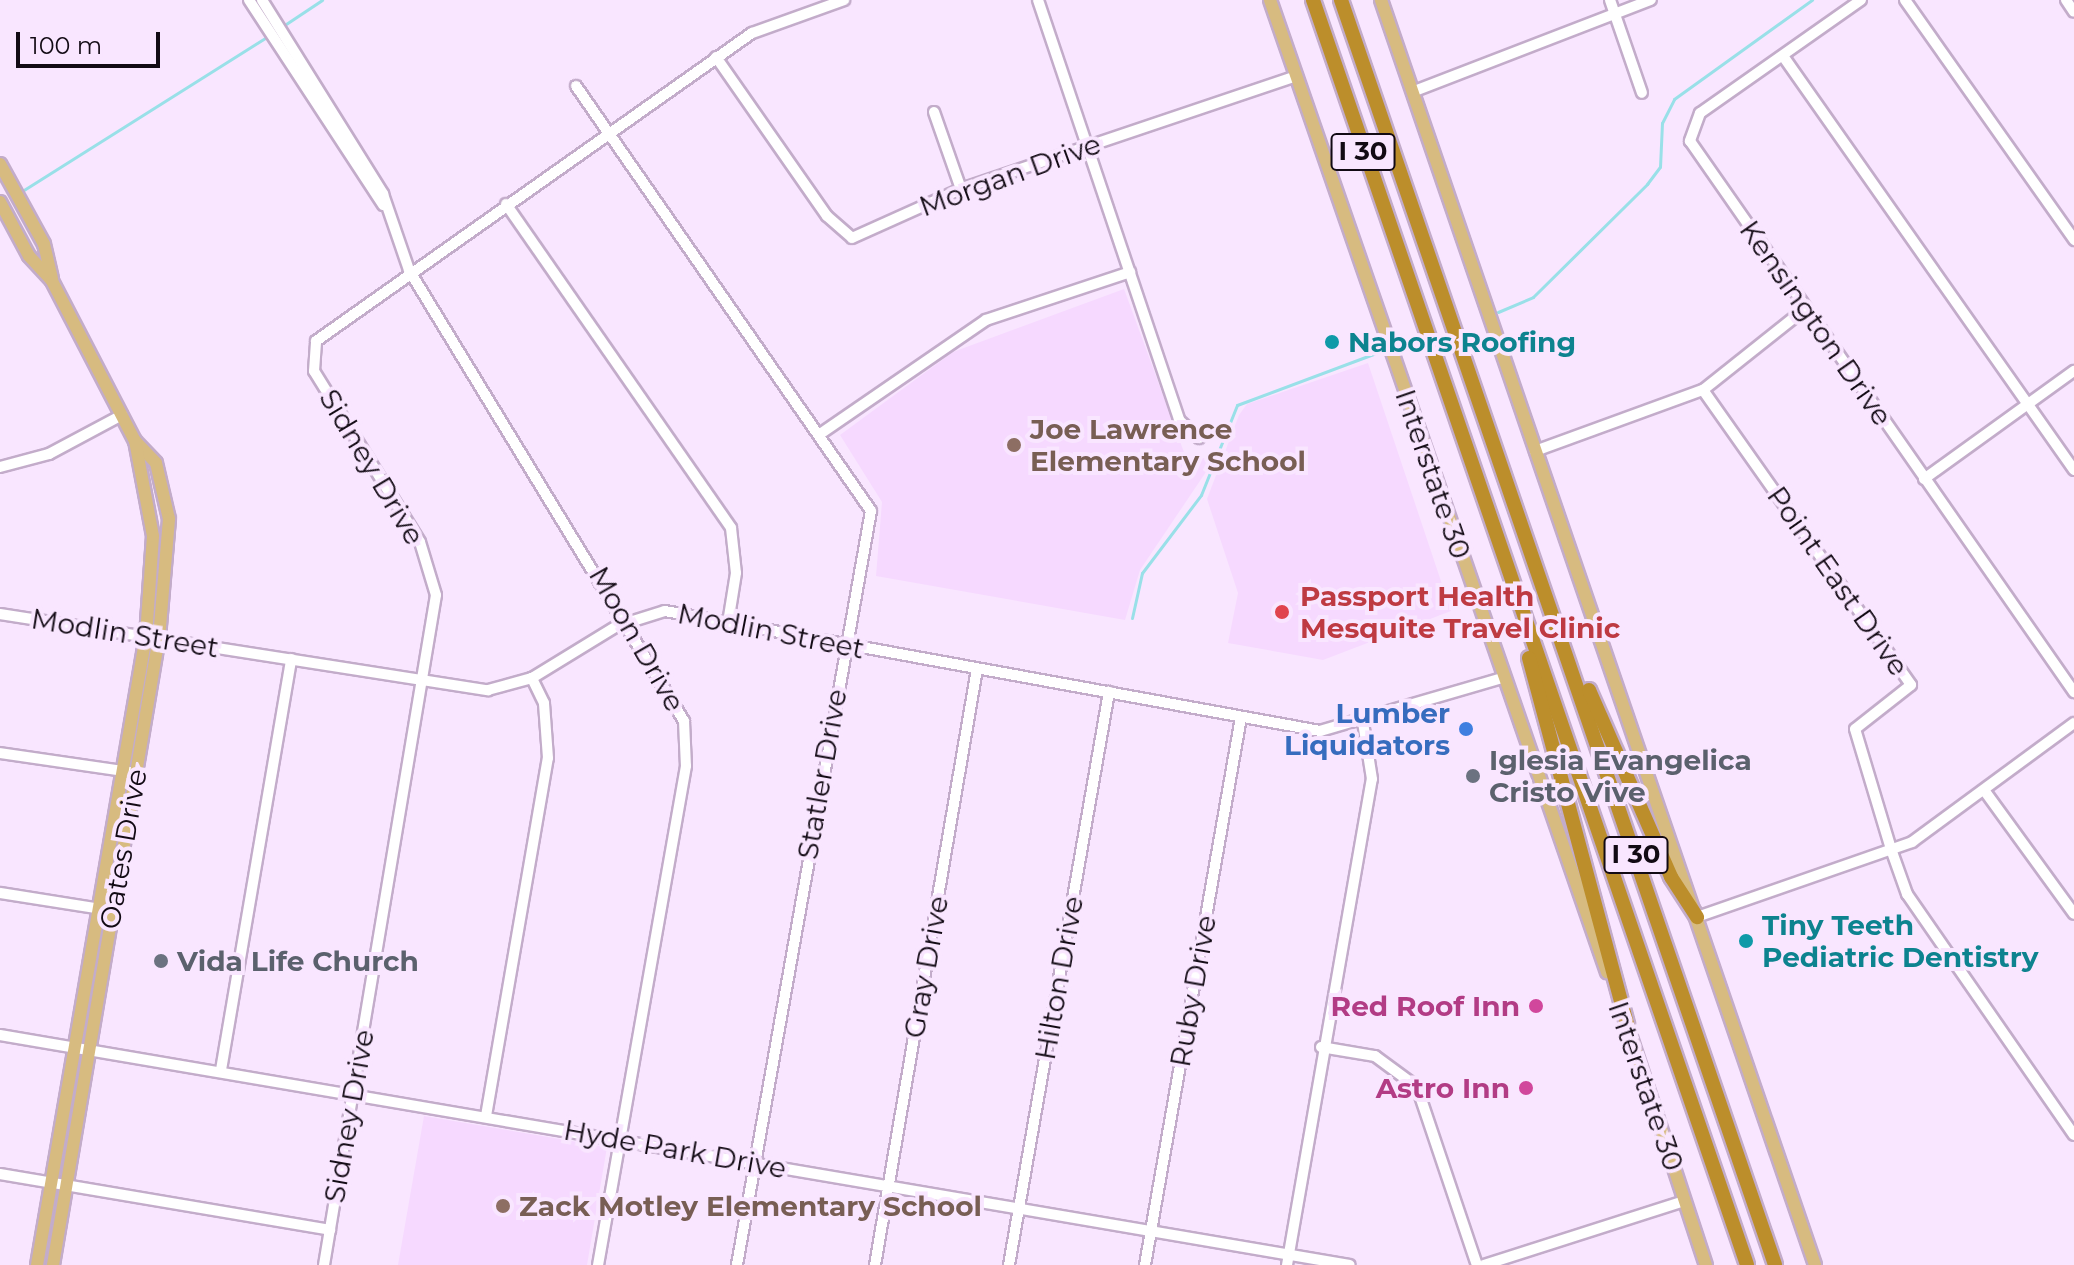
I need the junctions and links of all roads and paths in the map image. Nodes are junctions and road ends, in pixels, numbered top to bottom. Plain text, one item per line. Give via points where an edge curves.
1 (249, 0) edge
2 (262, 0) edge
3 (844, 0) edge
4 (1038, 0) edge
5 (1270, 0) edge
6 (1313, 0) edge
7 (1341, 0) edge
8 (1352, 0) edge
9 (1381, 0) edge
10 (1610, 0) edge
11 (1651, 0) edge
12 (1861, 0) edge
13 (1905, 0) edge
14 (2066, 0) edge
15 (2074, 12) edge
16 (265, 16) junction
17 (1616, 16) junction
18 (1783, 56) junction
19 (716, 57) junction
20 (1296, 76) junction
21 (576, 86) dead end
22 (1412, 92) junction
23 (1642, 93) dead end
24 (1375, 98) junction
25 (934, 112) dead end
26 (608, 135) junction
27 (1087, 147) junction
28 (0, 164) edge
29 (961, 189) junction
30 (0, 202) edge
31 (506, 204) junction
32 (2074, 240) edge
33 (409, 270) junction
34 (1130, 272) junction
35 (52, 281) junction
36 (1806, 308) junction
37 (2074, 371) edge
38 (1703, 390) junction
39 (2027, 403) junction
40 (122, 415) junction
41 (820, 434) junction
42 (1199, 438) dead end
43 (135, 441) junction
44 (1535, 451) junction
45 (0, 467) edge
46 (2074, 470) edge
47 (1924, 479) junction
48 (1512, 585) junction
49 (1552, 606) junction
50 (0, 614) edge
51 (628, 620) junction
52 (728, 623) junction
53 (152, 637) junction
54 (847, 646) junction
55 (291, 659) junction
56 (977, 669) junction
57 (532, 678) junction
58 (1503, 678) junction
59 (424, 682) junction
60 (1109, 692) junction
61 (2074, 692) edge
62 (1241, 717) junction
63 (1363, 722) junction
64 (2074, 723) edge
65 (0, 753) edge
66 (122, 771) junction
67 (136, 773) junction
68 (1984, 790) junction
69 (1891, 849) junction
70 (0, 893) edge
71 (99, 908) junction
72 (113, 911) junction
73 (2074, 914) edge
74 (1697, 917) junction
75 (1627, 1025) junction
76 (0, 1035) edge
77 (75, 1046) junction
78 (1321, 1047) junction
79 (90, 1048) junction
80 (221, 1070) junction
81 (353, 1093) junction
82 (486, 1116) junction
83 (2074, 1135) edge
84 (621, 1139) junction
85 (755, 1163) junction
86 (0, 1174) edge
87 (52, 1182) junction
88 (66, 1185) junction
89 (889, 1186) junction
90 (1685, 1201) junction
91 (1019, 1208) junction
92 (330, 1230) junction
93 (1151, 1231) junction
94 (1288, 1260) edge
95 (37, 1265) edge
96 (53, 1265) edge
97 (324, 1265) edge
98 (598, 1265) edge
99 (737, 1265) edge
100 (875, 1265) edge
101 (1009, 1265) edge
102 (1145, 1265) edge
103 (1350, 1265) edge
104 (1477, 1265) edge
105 (1484, 1265) edge
106 (1706, 1265) edge
107 (1747, 1265) edge
108 (1775, 1265) edge
109 (1815, 1265) edge

1 - 16 street, Moon Drive
2 - 16 street, Moon Drive
3 - 19 street, Sidney Drive via 752,33
4 - 27 street
5 - 20 main road, Interstate 30
6 - 48 highway, I 30
7 - 24 highway, I 30
8 - 24 highway
9 - 22 main road
10 - 17 street
11 - 17 street
12 - 18 street, Kensington Drive
13 - 32 street
14 - 15 street
16 - 33 street, Moon Drive via 383,205
17 - 22 street
17 - 23 street
18 - 36 street, Kensington Drive via 1696,116 1690,141
18 - 39 street
19 - 26 street, Sidney Drive
19 - 29 street, Morgan Drive via 841,234 867,235
20 - 27 street, Morgan Drive
20 - 58 main road, Interstate 30
21 - 26 street, Statler Drive
22 - 44 main road
24 - 49 highway, I 30
25 - 29 street
26 - 31 street, Sidney Drive
26 - 41 street, Statler Drive
27 - 29 street, Morgan Drive
27 - 34 street
28 - 35 main road, Oates Drive via 28,216
30 - 35 main road, Oates Drive
31 - 33 street, Sidney Drive
31 - 52 street via 731,528 736,573
33 - 51 street, Moon Drive
33 - 59 street, Sidney Drive via 325,331 312,357 431,568 435,617
34 - 41 street via 986,320
34 - 42 street via 1179,420
35 - 40 main road, Oates Drive
36 - 38 street
36 - 47 street, Kensington Drive
37 - 39 street
38 - 44 street
38 - 69 street, Point East Drive via 1911,685 1855,729
39 - 46 street
39 - 47 street
40 - 43 main road, Oates Drive
40 - 45 street via 49,454
41 - 54 street, Statler Drive via 871,511
43 - 53 main road, Oates Drive via 153,536
43 - 53 main road, Oates Drive via 156,463 169,519
44 - 74 main road
47 - 61 street, Kensington Drive
48 - 75 highway
48 - 107 highway, I 30
49 - 74 highway via 1671,877
49 - 108 highway, I 30
50 - 53 street, Modlin Street
51 - 52 street, Modlin Street via 665,611
51 - 57 street, Modlin Street
51 - 84 street, Moon Drive via 676,699 687,744
52 - 54 street, Modlin Street
53 - 55 street, Modlin Street
53 - 66 main road, Oates Drive
53 - 67 main road, Oates Drive
54 - 56 street, Modlin Street
54 - 85 street, Statler Drive
55 - 59 street, Modlin Street
55 - 80 street
56 - 60 street, Modlin Street
56 - 89 street, Gray Drive
57 - 59 street, Modlin Street via 488,690
57 - 82 street via 544,703 548,758
58 - 63 street, Modlin Street
58 - 75 main road, Interstate 30
59 - 81 street, Sidney Drive
60 - 62 street, Modlin Street
60 - 91 street, Hilton Drive
62 - 63 street, Modlin Street via 1320,731
62 - 93 street, Ruby Drive
63 - 78 street via 1372,779
64 - 68 street
65 - 66 street
66 - 67 street
66 - 71 main road, Oates Drive
67 - 72 main road, Oates Drive
68 - 69 street
68 - 73 street
69 - 74 street
69 - 83 street, Point East Drive via 1907,894
70 - 71 street
71 - 72 street
71 - 77 main road, Oates Drive
72 - 79 main road, Oates Drive
74 - 109 main road
75 - 90 main road, Interstate 30
76 - 77 street, Hyde Park Drive
77 - 79 street, Hyde Park Drive
77 - 87 main road, Oates Drive
78 - 94 street
78 - 104 street via 1375,1056 1417,1087
79 - 80 street, Hyde Park Drive
79 - 88 main road, Oates Drive
80 - 81 street, Hyde Park Drive
81 - 82 street, Hyde Park Drive
81 - 92 street, Sidney Drive
82 - 84 street, Hyde Park Drive
84 - 85 street, Hyde Park Drive
84 - 98 street, Moon Drive
85 - 89 street, Hyde Park Drive
85 - 99 street, Statler Drive
86 - 87 street
87 - 88 street
87 - 95 main road, Oates Drive
88 - 92 street
88 - 96 main road, Oates Drive
89 - 91 street, Hyde Park Drive
89 - 100 street, Gray Drive
90 - 105 street
90 - 106 main road, Interstate 30
91 - 93 street, Hyde Park Drive
91 - 101 street, Hilton Drive
92 - 97 street, Sidney Drive
93 - 94 street, Hyde Park Drive
93 - 102 street, Ruby Drive
94 - 103 street, Hyde Park Drive

